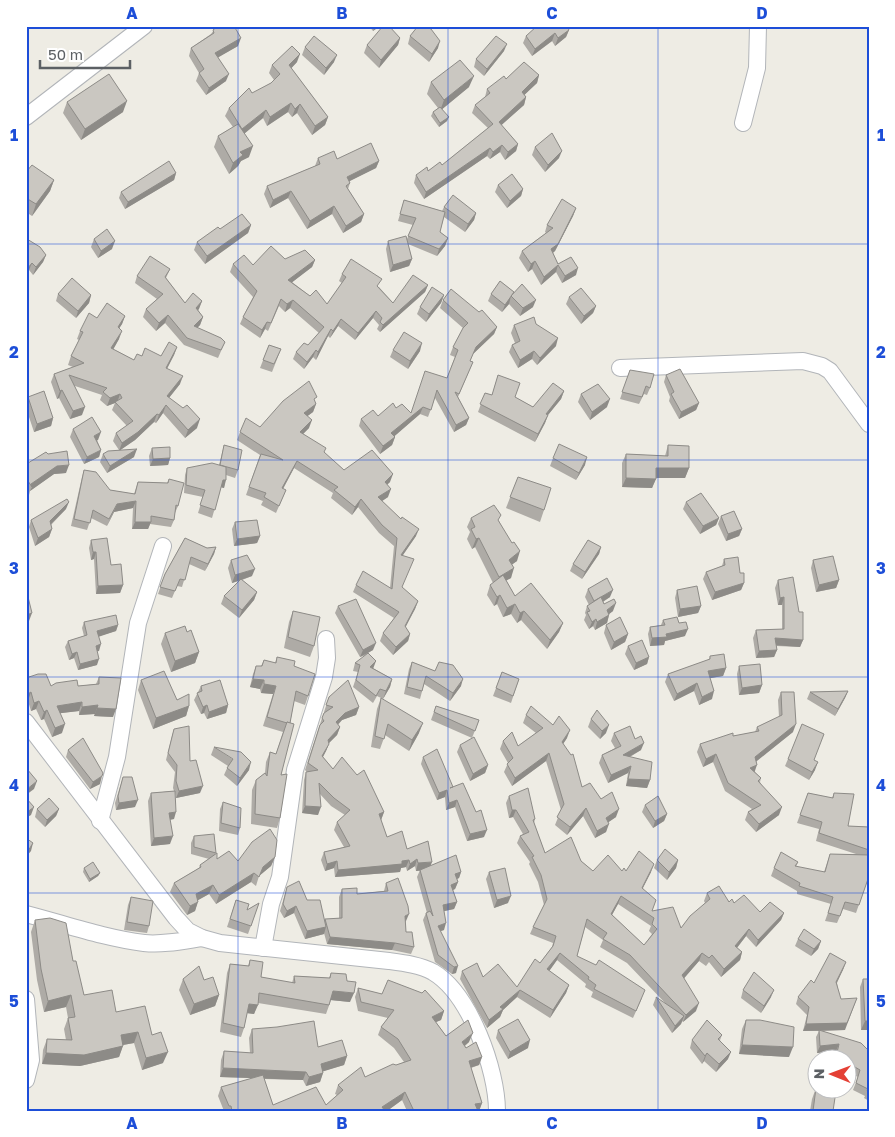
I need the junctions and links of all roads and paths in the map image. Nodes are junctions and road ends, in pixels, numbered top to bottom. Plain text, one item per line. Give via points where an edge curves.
1 (144, 26) edge
2 (758, 26) edge
3 (26, 116) edge
4 (743, 122) dead end
5 (620, 368) dead end
6 (869, 424) edge
7 (163, 546) dead end
8 (326, 639) dead end
9 (26, 722) edge
10 (100, 821) junction
11 (26, 914) edge
12 (202, 938) junction
13 (263, 948) junction
14 (26, 999) edge
15 (26, 1080) edge
16 (497, 1111) edge

1 - 3 street
2 - 4 street via 757,68
5 - 6 street via 813,363 830,371
7 - 10 street via 138,623 117,757
8 - 13 street via 324,677 295,770 280,877
9 - 10 street
10 - 12 street via 176,918 188,931
11 - 12 street via 145,943
12 - 13 street
13 - 16 street via 389,961 434,972 462,1004 480,1036 489,1058
14 - 15 street via 31,1060

